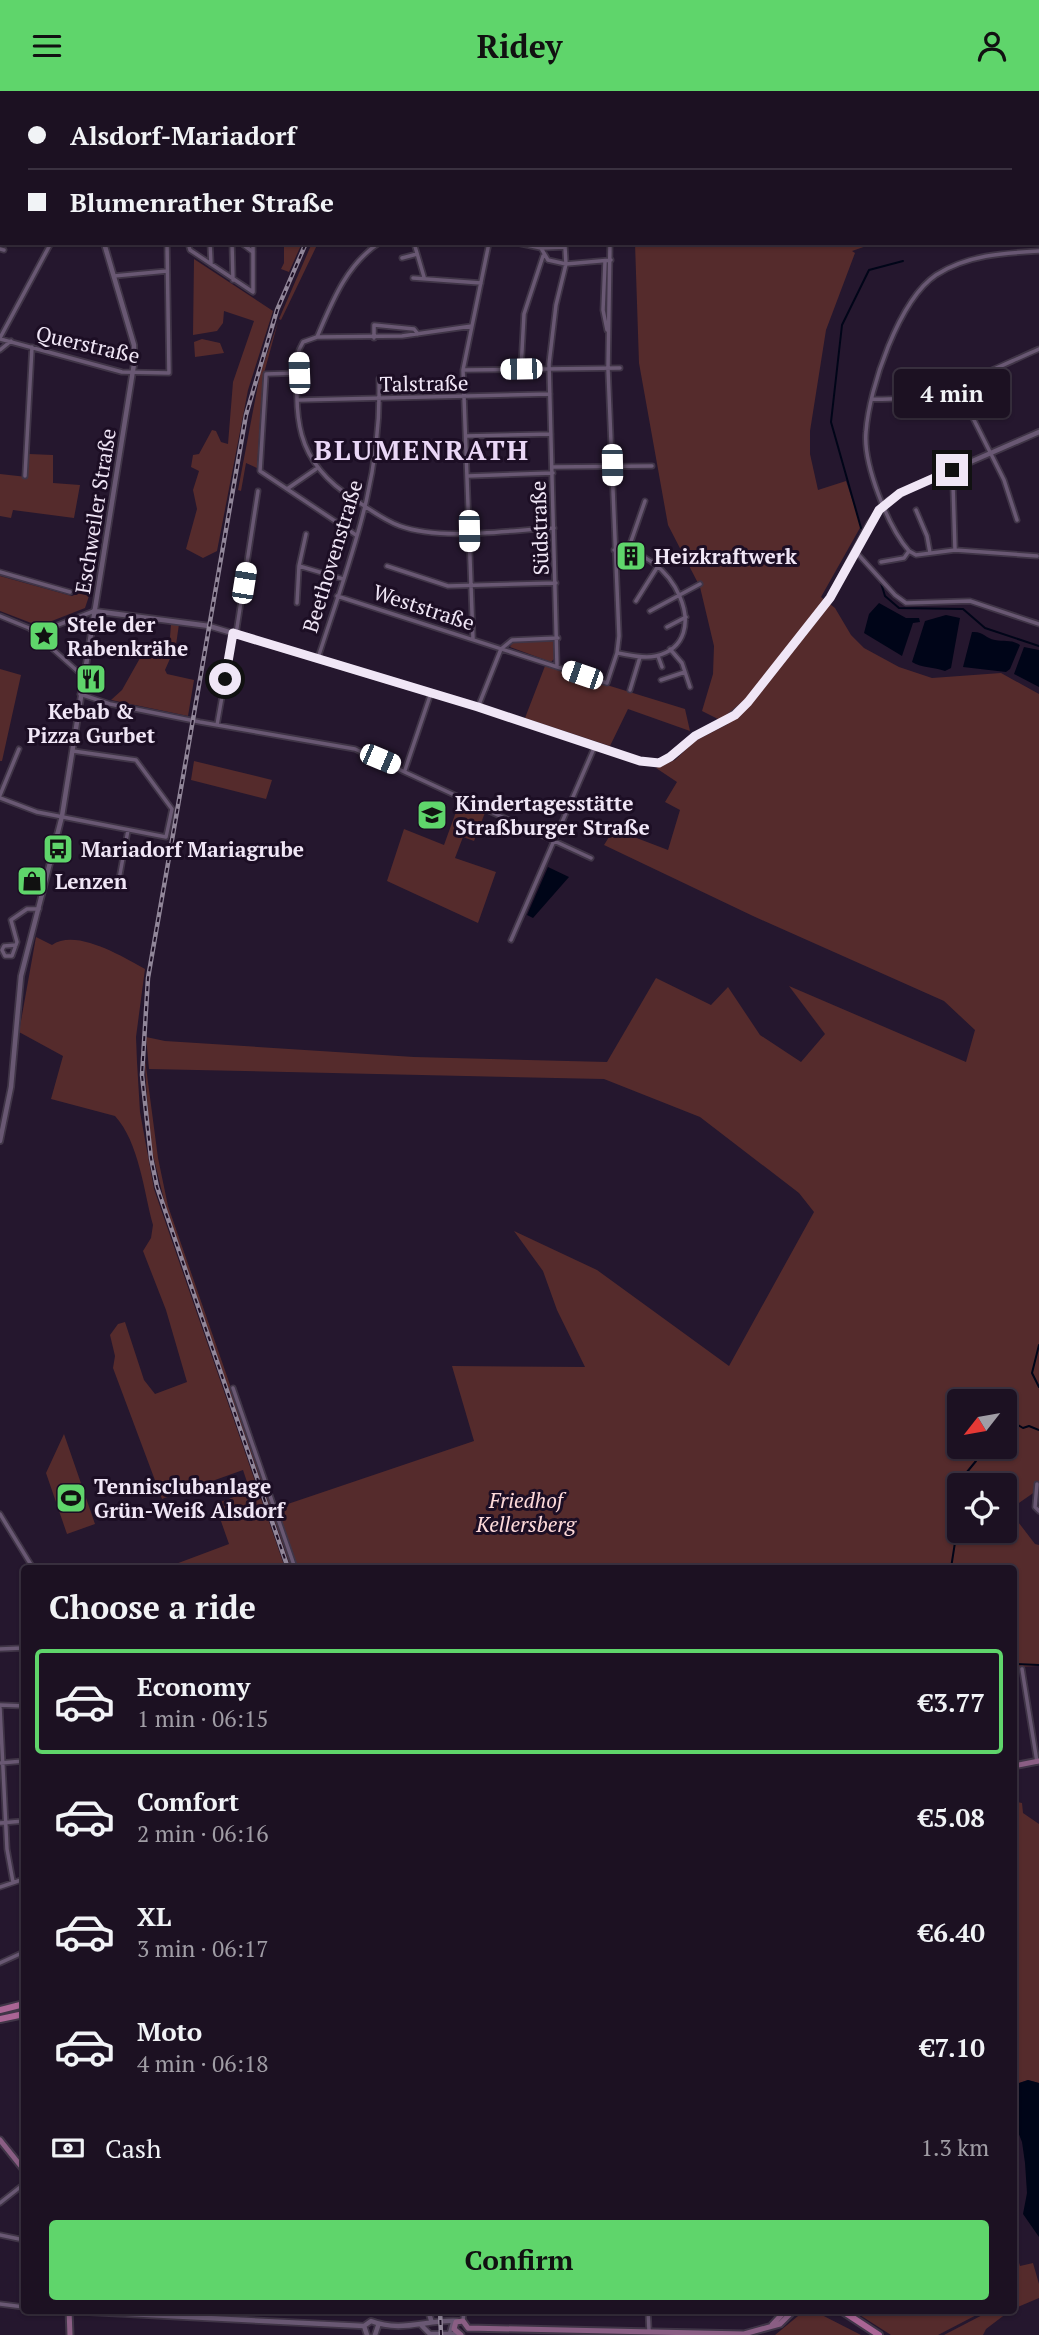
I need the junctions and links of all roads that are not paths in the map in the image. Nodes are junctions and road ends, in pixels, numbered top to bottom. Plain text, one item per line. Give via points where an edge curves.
1 (50, 245) edge
2 (105, 245) edge
3 (167, 245) edge
4 (189, 245) edge
5 (210, 245) edge
6 (232, 245) edge
7 (244, 245) edge
8 (253, 245) edge
9 (376, 245) edge
10 (415, 245) edge
11 (489, 245) edge
12 (527, 245) edge
13 (610, 245) edge
14 (541, 248) junction
15 (1039, 251) edge
16 (253, 252) junction
17 (417, 254) junction
18 (543, 256) junction
19 (402, 258) dead end
20 (611, 260) junction
21 (604, 261) junction
22 (211, 264) junction
23 (566, 264) junction
24 (167, 271) junction
25 (114, 276) junction
26 (424, 277) junction
27 (413, 278) dead end
28 (233, 280) junction
29 (481, 283) junction
30 (472, 326) junction
31 (608, 332) junction
32 (418, 334) junction
33 (317, 337) junction
34 (0, 338) edge
35 (374, 338) junction
36 (11, 341) junction
37 (32, 347) junction
38 (1039, 349) edge
39 (0, 350) edge
40 (620, 368) dead end
41 (521, 369) junction
42 (550, 369) junction
43 (608, 369) junction
44 (463, 370) junction
45 (299, 373) junction
46 (133, 374) junction
47 (379, 379) dead end
48 (956, 384) junction
49 (550, 394) junction
50 (464, 398) junction
51 (380, 399) junction
52 (872, 399) junction
53 (299, 400) junction
54 (1039, 432) edge
55 (551, 433) junction
56 (466, 436) junction
57 (991, 452) junction
58 (612, 465) junction
59 (652, 466) dead end
60 (553, 467) junction
61 (316, 469) junction
62 (553, 473) junction
63 (25, 476) dead end
64 (468, 476) junction
65 (953, 485) dead end
66 (287, 489) junction
67 (258, 491) dead end
68 (645, 501) dead end
69 (883, 506) junction
70 (367, 507) junction
71 (916, 510) dead end
72 (1017, 520) dead end
73 (554, 528) junction
74 (469, 531) junction
75 (306, 534) dead end
76 (356, 535) junction
77 (614, 550) junction
78 (628, 550) junction
79 (955, 550) junction
80 (909, 551) junction
81 (856, 552) junction
82 (930, 553) junction
83 (1037, 556) dead end
84 (881, 562) dead end
85 (299, 566) junction
86 (387, 566) dead end
87 (659, 566) junction
88 (0, 572) edge
89 (343, 579) junction
90 (556, 583) junction
91 (700, 584) dead end
92 (471, 585) junction
93 (70, 592) dead end
94 (679, 595) junction
95 (337, 596) junction
96 (636, 601) dead end
97 (297, 603) dead end
98 (94, 611) junction
99 (650, 611) dead end
100 (0, 616) edge
101 (686, 617) junction
102 (1039, 624) edge
103 (667, 627) dead end
104 (29, 628) junction
105 (234, 633) junction
106 (558, 638) junction
107 (473, 639) junction
108 (501, 649) junction
109 (670, 649) junction
110 (617, 653) junction
111 (658, 656) junction
112 (640, 657) junction
113 (318, 658) junction
114 (557, 666) junction
115 (662, 667) dead end
116 (685, 672) junction
117 (83, 676) junction
118 (661, 680) dead end
119 (690, 687) dead end
120 (631, 690) dead end
121 (431, 693) junction
122 (80, 694) junction
123 (478, 707) junction
124 (216, 725) junction
125 (595, 746) junction
126 (19, 749) dead end
127 (73, 751) junction
128 (405, 770) junction
129 (0, 797) edge
130 (62, 816) junction
131 (128, 830) junction
132 (554, 841) junction
133 (591, 858) dead end
134 (118, 885) dead end
135 (39, 909) junction
136 (511, 940) dead end
137 (16, 945) dead end
138 (0, 1141) edge
139 (233, 1388) dead end
140 (1037, 1484) dead end
141 (1039, 1511) edge
142 (0, 1514) edge
143 (7, 1523) junction
144 (0, 1527) edge
145 (31, 1565) edge
146 (294, 1565) edge
147 (21, 1648) edge
148 (0, 1649) edge
149 (1022, 1669) dead end
150 (21, 1705) edge
151 (0, 1707) edge
152 (21, 1761) edge
153 (1038, 1762) edge
154 (1, 1763) edge
155 (1017, 1765) edge
156 (21, 1821) edge
157 (3, 1822) edge
158 (21, 1880) edge
159 (13, 1882) junction
160 (0, 1887) edge
161 (21, 1953) edge
162 (0, 1963) edge
163 (21, 2005) edge
164 (0, 2010) edge
165 (21, 2015) edge
166 (0, 2019) edge
167 (0, 2140) edge
168 (21, 2166) edge
169 (21, 2186) edge
170 (0, 2203) edge
171 (0, 2235) edge
172 (21, 2239) edge
173 (0, 2304) edge
174 (21, 2307) edge
175 (67, 2314) edge
176 (105, 2314) edge
177 (133, 2314) edge
178 (429, 2314) edge
179 (462, 2314) edge
180 (648, 2314) edge
181 (782, 2314) edge
182 (790, 2314) edge
183 (847, 2314) edge
184 (133, 2317) junction
185 (431, 2320) junction
186 (459, 2321) junction
187 (364, 2326) junction
188 (378, 2326) junction
189 (422, 2326) junction
190 (468, 2328) junction
191 (766, 2329) junction
192 (649, 2331) junction
193 (70, 2335) edge
194 (367, 2335) edge
195 (376, 2335) edge
196 (449, 2335) edge
197 (460, 2335) edge
198 (879, 2335) edge

1 - 34 street
2 - 25 street, Eschweiler Straße
3 - 24 street
4 - 22 street
5 - 22 street
6 - 28 street
7 - 16 street
8 - 16 street
9 - 33 street via 337,291
10 - 17 street
11 - 29 street
12 - 14 street
13 - 20 street
14 - 18 street
14 - 23 street via 565,247
15 - 52 street via 980,257 935,276 905,307
16 - 28 street via 253,292
17 - 19 street
17 - 26 street
18 - 23 street
18 - 41 street via 524,314
20 - 21 street
20 - 31 street
21 - 23 street
21 - 31 street via 603,310
22 - 28 street
23 - 42 street, Südstraße via 556,305
24 - 25 street
24 - 46 street, Querstraße via 169,373
25 - 46 street, Eschweiler Straße via 134,345
26 - 27 street
26 - 29 street
29 - 30 street
30 - 32 street
30 - 44 street
31 - 43 street
32 - 35 street
32 - 35 street via 414,329 374,325
33 - 35 street
33 - 45 street via 303,342 299,349
34 - 36 street, Querstraße
36 - 37 street, Querstraße
36 - 39 street
37 - 46 street, Querstraße
37 - 63 street
38 - 48 street
40 - 43 street
41 - 42 street
41 - 44 street
42 - 43 street
42 - 49 street, Südstraße
43 - 58 street
44 - 50 street
45 - 53 street
45 - 66 street via 266,374 260,471
46 - 98 street, Eschweiler Straße
47 - 51 street, Beethovenstraße
48 - 52 street via 922,396
48 - 57 street
49 - 50 street, Talstraße
49 - 55 street, Südstraße
50 - 51 street, Talstraße
50 - 56 street
51 - 53 street, Talstraße
51 - 70 street, Beethovenstraße
52 - 69 street via 865,434
53 - 61 street via 303,444
54 - 57 street
55 - 56 street
55 - 60 street, Südstraße
56 - 64 street
57 - 69 street via 913,487
57 - 72 street
58 - 59 street
58 - 60 street
58 - 77 street
60 - 62 street, Südstraße
61 - 66 street
61 - 70 street
62 - 64 street
62 - 73 street, Südstraße
64 - 74 street
65 - 79 street
66 - 76 street
67 - 105 street
68 - 78 street
69 - 80 street
69 - 81 street
70 - 74 street via 416,530
70 - 76 street, Beethovenstraße
71 - 82 street
73 - 74 street
73 - 90 street, Südstraße
74 - 92 street
75 - 85 street
76 - 89 street, Beethovenstraße
77 - 78 street
77 - 110 street
78 - 87 street
79 - 82 street
79 - 83 street
80 - 82 street
80 - 84 street via 904,558
81 - 102 street via 906,603 970,601
81 - 125 street via 830,598 735,715 703,731 659,763
85 - 89 street
85 - 97 street
86 - 92 street via 444,585
87 - 94 street
87 - 96 street
88 - 93 street
89 - 95 street, Beethovenstraße
90 - 92 street
90 - 106 street, Südstraße
91 - 94 street
92 - 107 street
94 - 99 street
94 - 101 street
95 - 107 street, Weststraße
95 - 113 street, Beethovenstraße
98 - 104 street via 51,629
98 - 105 street via 174,619
98 - 117 street, Eschweiler Straße
100 - 104 street
101 - 103 street
101 - 109 street via 684,629
104 - 117 street
105 - 113 street
105 - 124 street
106 - 108 street via 512,641
106 - 114 street, Südstraße
107 - 108 street, Weststraße
108 - 114 street, Weststraße
108 - 123 street
109 - 111 street
109 - 116 street
110 - 112 street
110 - 114 street, Weststraße via 607,683
111 - 112 street
111 - 115 street
112 - 120 street
113 - 121 street
116 - 118 street
116 - 119 street
117 - 122 street, Eschweiler Straße
121 - 123 street
121 - 128 street
122 - 124 street
122 - 127 street, Eschweiler Straße
123 - 125 street
124 - 128 street via 355,749
125 - 132 street
126 - 129 street
127 - 130 street, Eschweiler Straße
127 - 131 street via 136,760 172,809 166,837
128 - 132 street
129 - 130 street
130 - 131 street
130 - 135 street, Eschweiler Straße
131 - 134 street
132 - 133 street
132 - 136 street
135 - 137 street via 27,909 11,920
135 - 138 street, Eschweiler Straße via 21,976 11,1087
139 - 146 street
140 - 141 street via 1035,1507
142 - 143 street
143 - 144 street
143 - 145 street
147 - 148 street
149 - 153 street
150 - 151 street
151 - 154 street
152 - 154 street
153 - 155 main road
154 - 157 street
156 - 157 street
157 - 159 street
158 - 159 street
159 - 160 street
161 - 162 street
163 - 164 main road
165 - 166 main road
167 - 168 main road
169 - 170 street
171 - 172 street
173 - 174 street
175 - 193 main road
176 - 184 street
177 - 184 street
178 - 185 street
179 - 186 street
180 - 192 street
181 - 191 main road
182 - 191 main road
183 - 198 main road
184 - 187 street
185 - 186 street
185 - 189 street
186 - 190 main road
186 - 196 street via 450,2325
186 - 197 main road via 454,2325
187 - 188 street via 371,2321
187 - 194 street
188 - 189 street
188 - 195 street
189 - 196 street via 427,2334
190 - 192 main road
190 - 197 main road
191 - 192 main road via 744,2334
196 - 197 street

